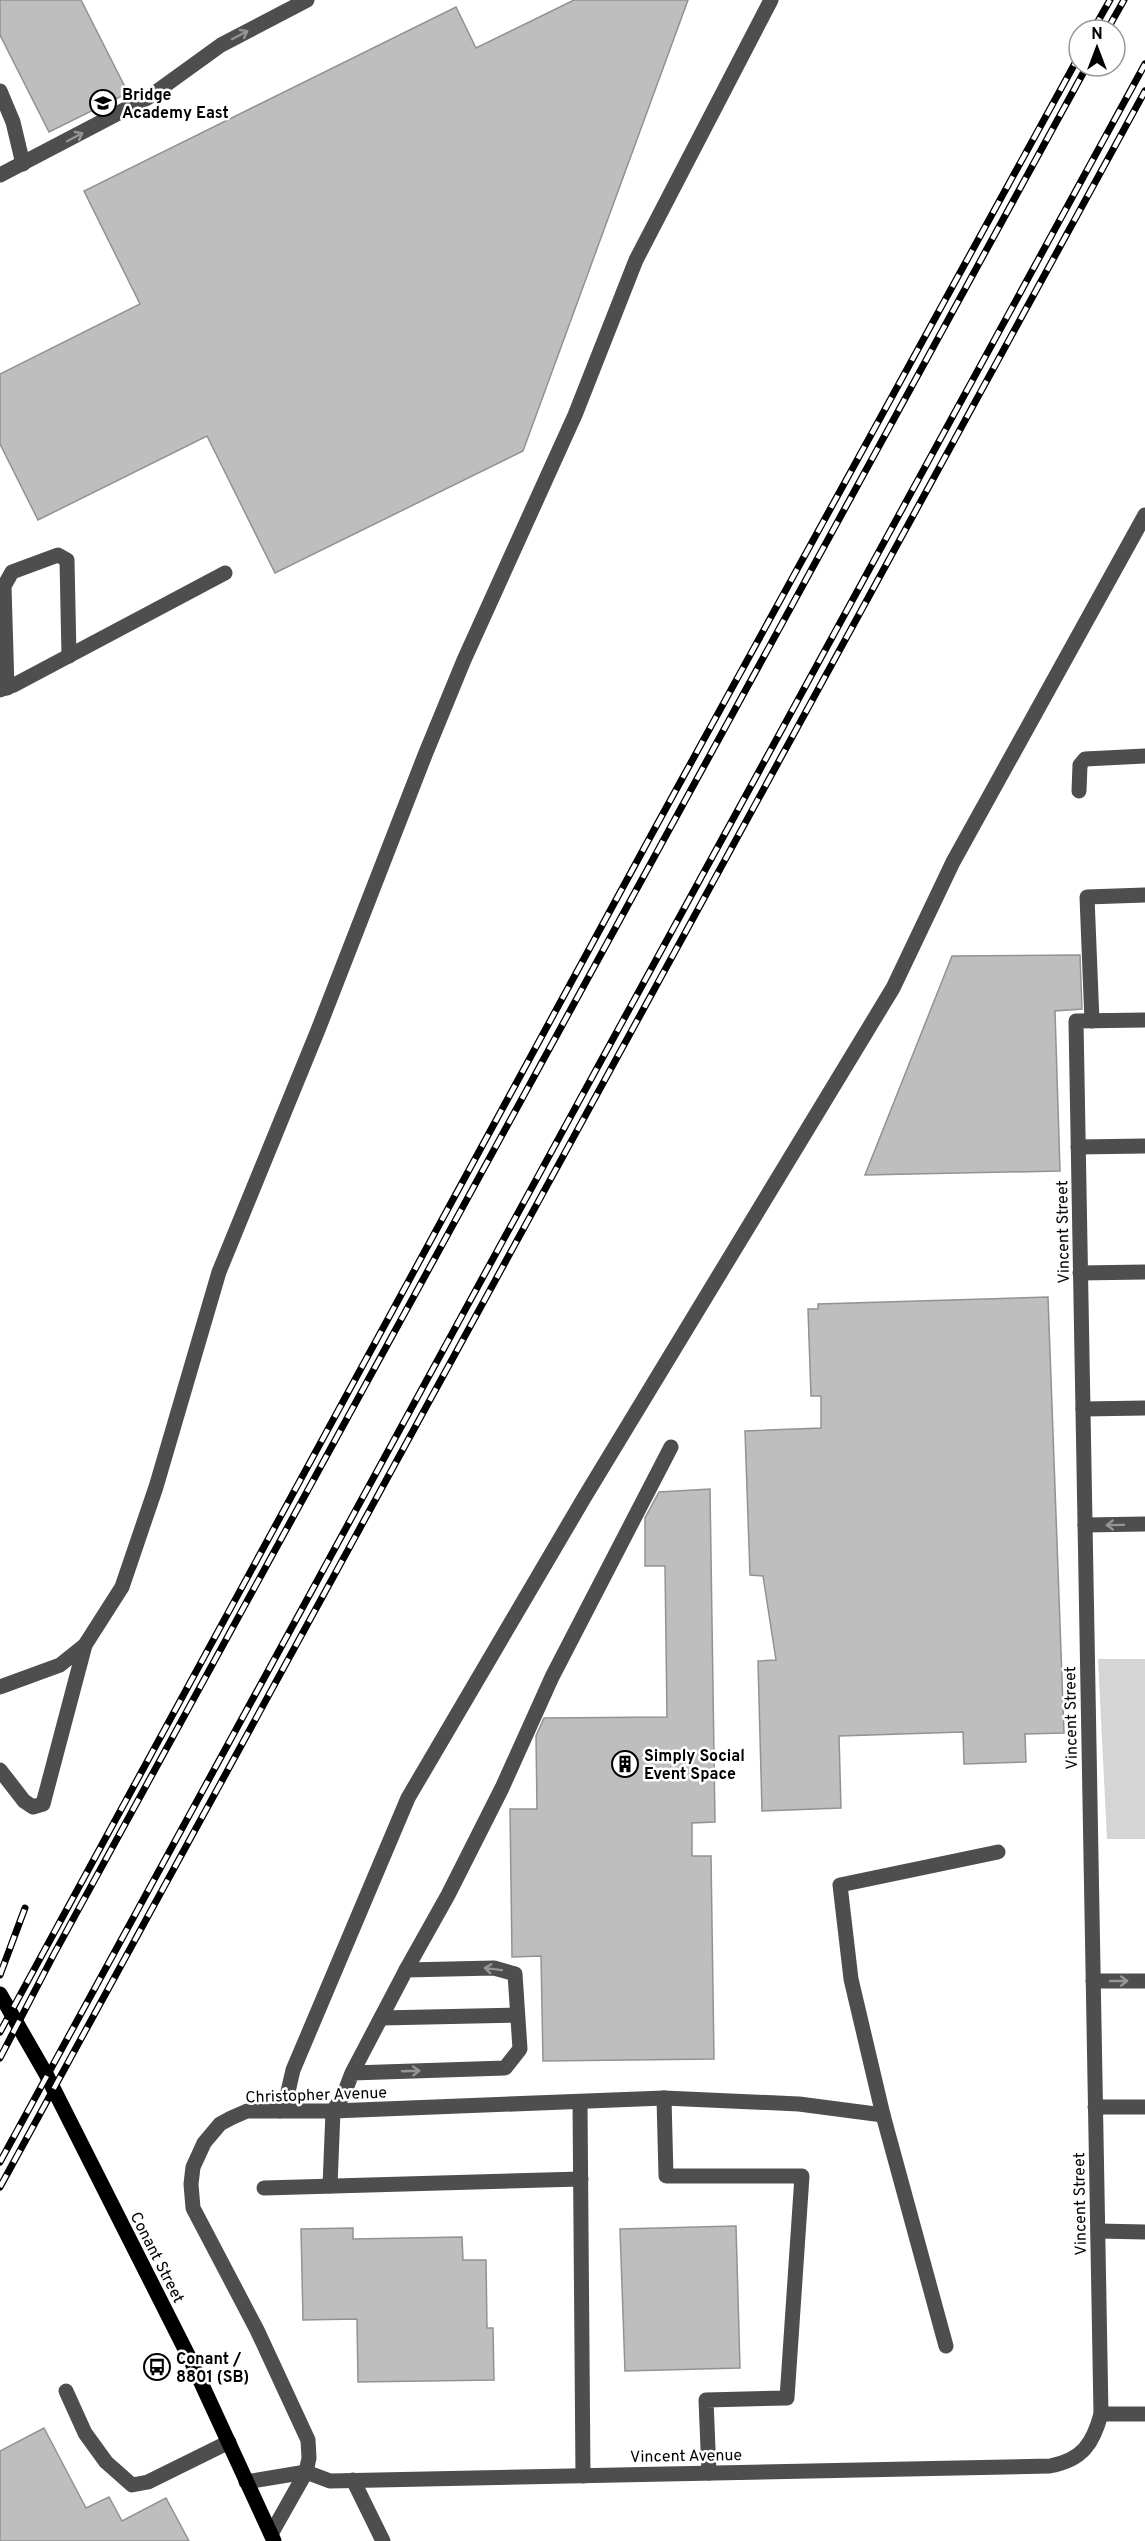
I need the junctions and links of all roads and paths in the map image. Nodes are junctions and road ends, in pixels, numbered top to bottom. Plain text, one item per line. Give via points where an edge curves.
1 (307, 0) edge
2 (771, 0) edge
3 (0, 92) edge
4 (23, 164) junction
5 (0, 176) edge
6 (1145, 515) edge
7 (225, 573) dead end
8 (69, 656) junction
9 (4, 689) edge
10 (1145, 756) edge
11 (1079, 791) dead end
12 (1145, 896) edge
13 (1145, 1020) edge
14 (1092, 1021) junction
15 (1145, 1146) edge
16 (1078, 1147) junction
17 (1145, 1272) edge
18 (1080, 1273) junction
19 (1145, 1408) edge
20 (1083, 1409) junction
21 (670, 1447) dead end
22 (1145, 1524) edge
23 (1085, 1525) junction
24 (85, 1645) dead end
25 (0, 1687) edge
26 (0, 1770) edge
27 (998, 1852) dead end
28 (406, 1970) junction
29 (1093, 1981) junction
30 (1145, 1981) edge
31 (0, 1994) edge
32 (517, 2015) junction
33 (381, 2018) junction
34 (352, 2073) junction
35 (664, 2098) junction
36 (580, 2102) junction
37 (1095, 2107) junction
38 (1145, 2107) edge
39 (280, 2111) junction
40 (333, 2111) junction
41 (882, 2115) junction
42 (581, 2179) junction
43 (330, 2186) junction
44 (264, 2188) dead end
45 (1098, 2231) junction
46 (1145, 2232) edge
47 (946, 2346) dead end
48 (66, 2391) dead end
49 (1101, 2414) junction
50 (1145, 2414) edge
51 (229, 2442) junction
52 (306, 2472) junction
53 (709, 2473) junction
54 (583, 2476) junction
55 (353, 2480) junction
56 (246, 2482) junction
57 (272, 2538) edge
58 (383, 2541) edge

4 -> 1 street via 149,97 221,45
2 - 25 street via 636,260 575,415 424,755 219,1272 156,1487 122,1587 85,1645 60,1665
3 - 4 street
4 - 5 street
6 - 39 street via 953,862 893,988 584,1498 408,1798 293,2070
7 - 8 street
8 - 9 street
8 - 9 street via 67,560 58,555 12,572 4,586
10 - 11 street via 1085,759 1080,765
12 - 14 street via 1087,897
13 - 14 street
14 - 16 street, Vincent Street via 1076,1021
15 - 16 street
16 - 18 street, Vincent Street
17 - 18 street
18 - 20 street, Vincent Street
19 - 20 street
20 - 23 street, Vincent Street
21 - 28 street via 552,1677 502,1788
22 -> 23 street
23 - 29 street, Vincent Street
24 - 26 street via 43,1804 37,1807 24,1801
27 - 41 street via 840,1885 851,1979
32 -> 28 street via 515,1974 494,1968
28 - 33 street
29 -> 30 street
29 - 37 street, Vincent Street
31 - 51 main road, Conant Street via 46,2074
32 - 33 street
34 -> 32 street via 505,2068 520,2049
33 - 34 street
34 - 40 street
35 - 36 street, Christopher Avenue
35 - 41 street, Christopher Avenue via 799,2104
35 - 53 street via 666,2176 802,2176 787,2398 706,2400
36 - 40 street, Christopher Avenue
36 - 42 street
37 - 38 street
37 - 45 street, Vincent Street
39 - 40 street, Christopher Avenue
39 - 52 street, Christopher Avenue via 247,2111 220,2124 204,2143 193,2167 191,2192 197,2218 257,2330 308,2440
40 - 43 street
41 - 47 street
42 - 43 street
42 - 54 street
43 - 44 street
45 - 46 street
45 - 49 street, Vincent Street
48 - 51 street via 85,2433 106,2462 132,2485 148,2482
49 - 50 street
49 - 53 street, Vincent Avenue via 1086,2449 1071,2460 1050,2466
51 - 56 main road, Conant Street
52 - 55 street, Vincent Avenue via 330,2481
52 - 56 street, Vincent Avenue
52 - 57 street, Christopher Avenue
53 - 54 street, Vincent Avenue
54 - 55 street, Vincent Avenue
55 - 58 street
56 - 57 main road, Conant Street

